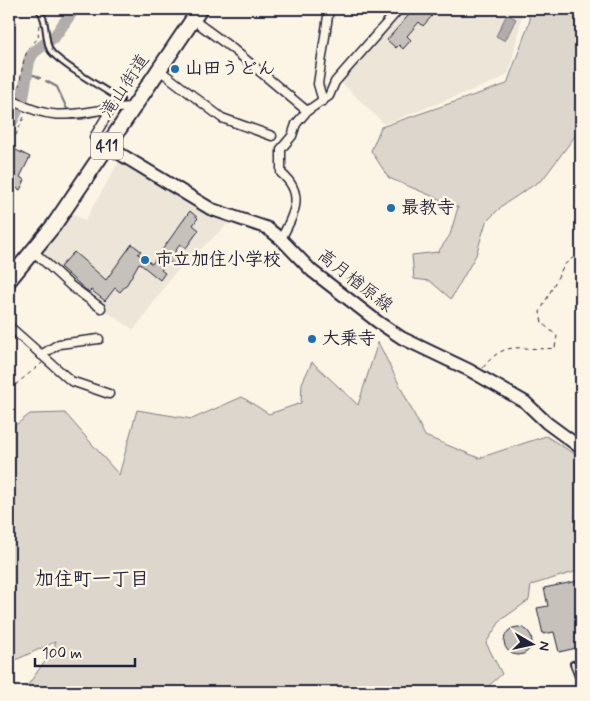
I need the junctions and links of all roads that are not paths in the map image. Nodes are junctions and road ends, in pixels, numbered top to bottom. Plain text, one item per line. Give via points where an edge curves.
1 (38, 9) edge
2 (329, 9) edge
3 (400, 9) edge
4 (195, 12) edge
5 (158, 69) junction
6 (15, 101) road end
7 (323, 101) junction
8 (126, 104) junction
9 (111, 108) junction
10 (307, 111) junction
11 (272, 136) dead end
12 (107, 146) junction
13 (281, 238) junction
14 (33, 252) junction
15 (9, 280) edge
16 (101, 308) dead end
17 (9, 326) edge
18 (99, 339) dead end
19 (44, 357) junction
20 (109, 394) dead end
21 (581, 448) edge
22 (572, 664) dead end
23 (581, 684) edge

1 - 8 lane via 51,51
2 - 7 street via 318,84
3 - 7 street via 335,82
4 - 5 highway, 滝山街道 / 411
4 - 10 street via 233,49
5 - 8 highway, 滝山街道 / 411
5 - 11 street via 222,118
6 - 9 street via 27,108 57,116
7 - 10 street
8 - 9 street
8 - 12 highway, 滝山街道 / 411
9 - 12 street via 94,137
10 - 13 street via 281,149 281,173 291,181 295,193 295,211
12 - 13 main road, 高月楢原線 via 211,209 267,228
12 - 14 highway, 滝山街道 / 411
13 - 21 main road, 高月楢原線 via 312,271 378,322 402,338 525,402 546,423
14 - 15 highway, 滝山街道 / 411
14 - 16 street
17 - 19 street
18 - 19 street via 59,344
19 - 20 street via 71,381
22 - 23 lane

